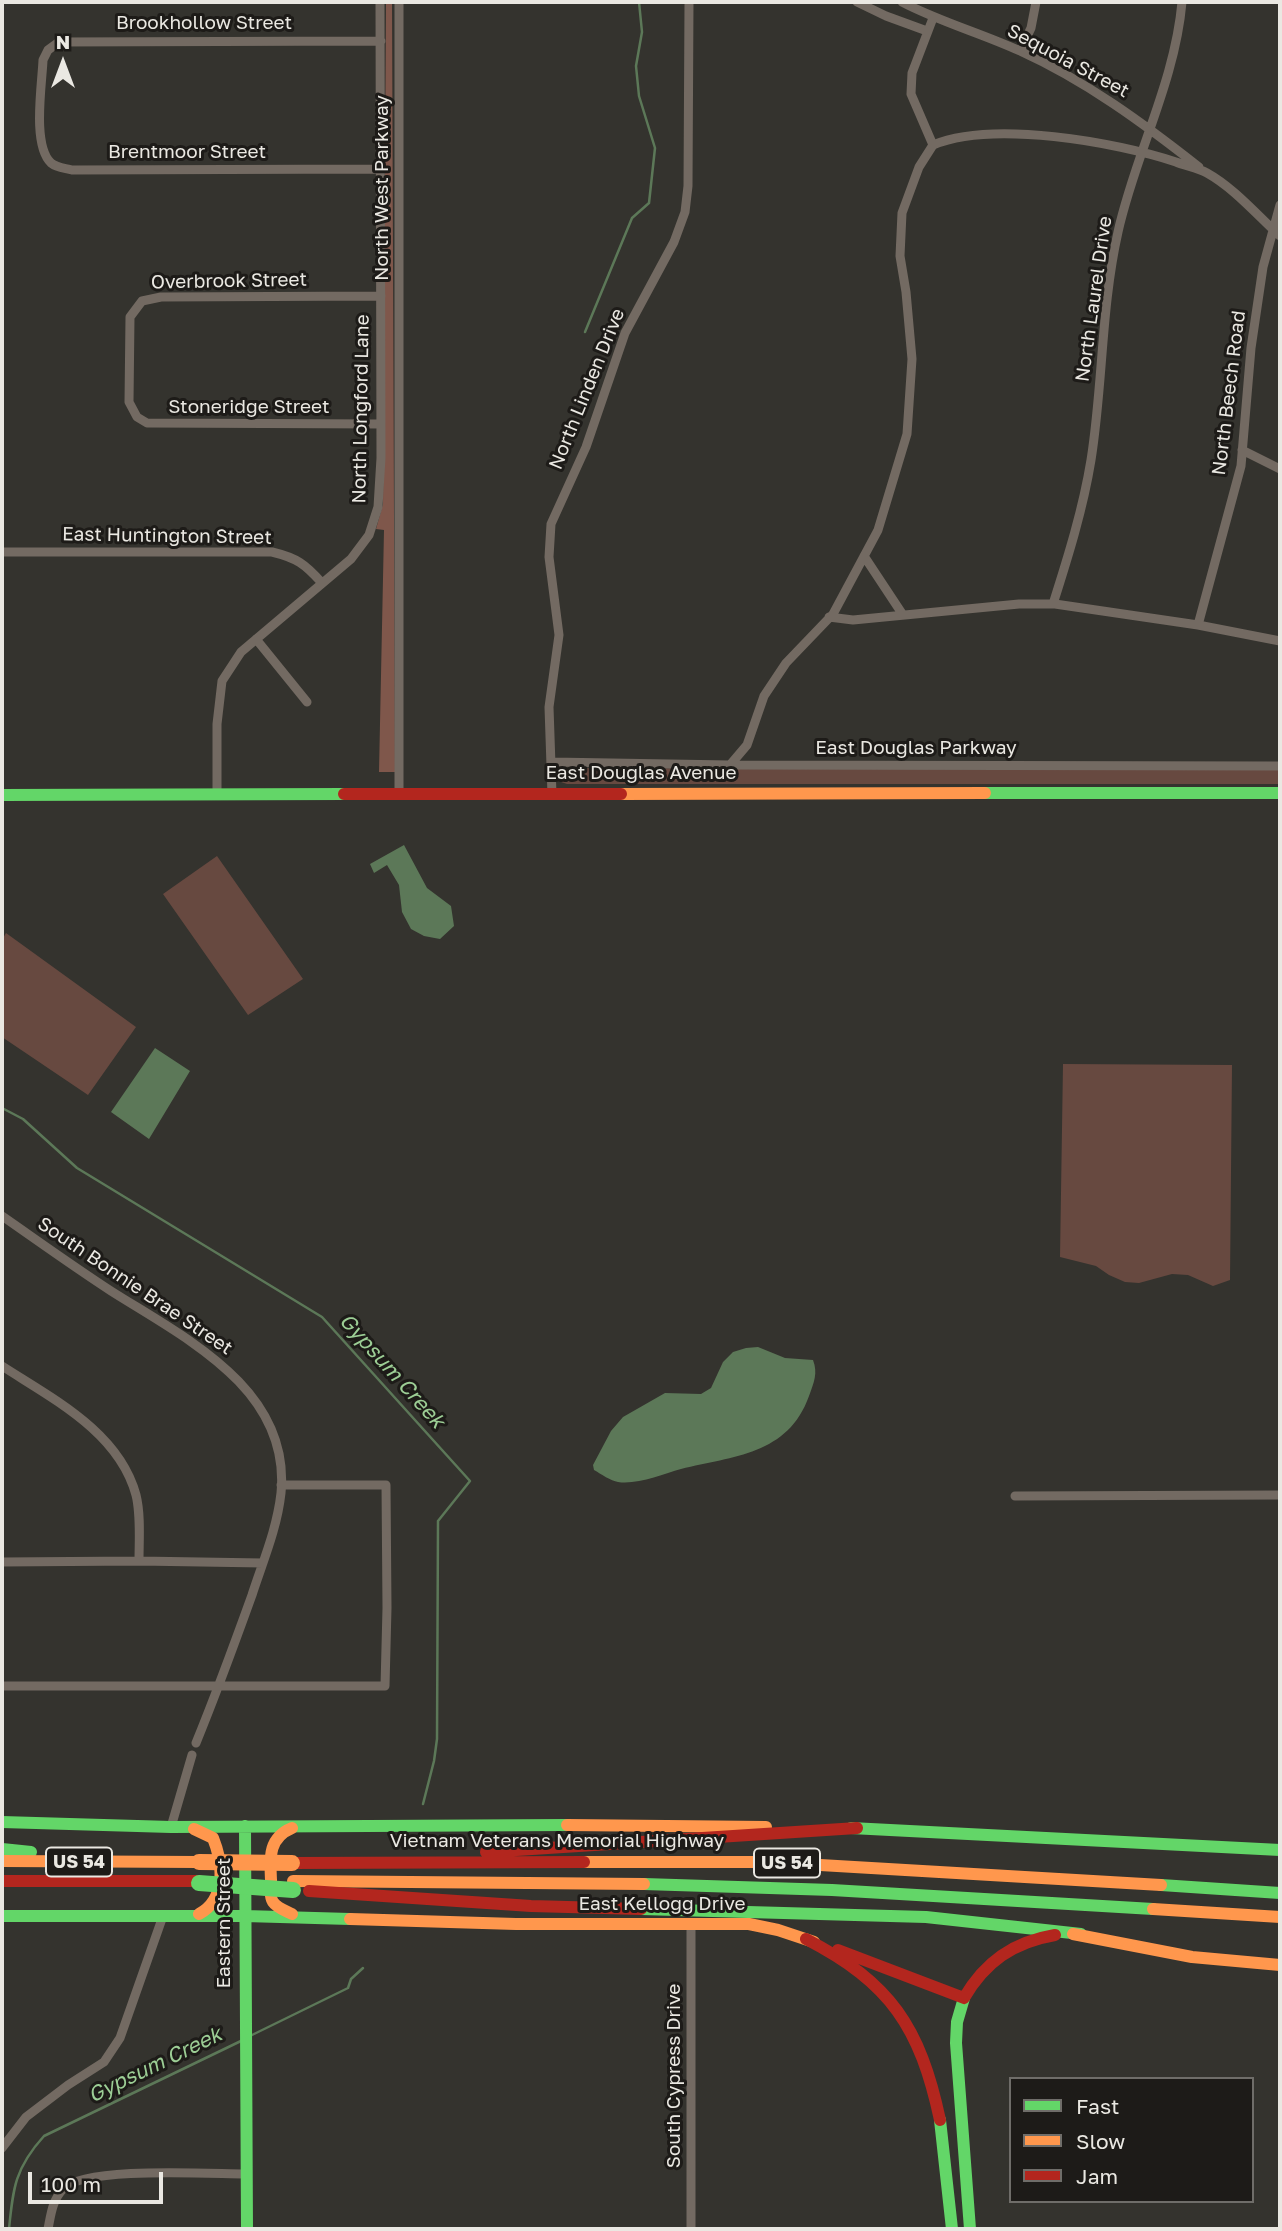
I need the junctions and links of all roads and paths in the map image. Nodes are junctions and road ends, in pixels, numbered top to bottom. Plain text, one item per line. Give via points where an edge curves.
1 (380, 2) edge
2 (399, 2) edge
3 (689, 2) edge
4 (857, 2) edge
5 (902, 2) edge
6 (1036, 2) edge
7 (1182, 2) edge
8 (933, 18) junction
9 (928, 31) junction
10 (381, 41) junction
11 (1020, 51) junction
12 (41, 109) joint
13 (1149, 129) junction
14 (933, 145) junction
15 (1142, 151) junction
16 (381, 169) junction
17 (1206, 172) junction
18 (1280, 205) edge
19 (1277, 232) edge
20 (381, 296) junction
21 (128, 360) joint
22 (381, 424) junction
23 (1242, 450) junction
24 (1280, 469) edge
25 (2, 552) edge
26 (864, 556) junction
27 (322, 583) junction
28 (1053, 604) junction
29 (903, 615) junction
30 (830, 617) junction
31 (1198, 625) junction
32 (256, 639) junction
33 (1280, 641) edge
34 (307, 702) dead end
35 (552, 762) junction
36 (730, 765) junction
37 (1280, 766) edge
38 (1280, 793) edge
39 (552, 794) junction
40 (2, 795) edge
41 (217, 795) junction
42 (400, 795) junction
43 (2, 1216) edge
44 (2, 1366) edge
45 (281, 1485) junction
46 (1280, 1495) edge
47 (1015, 1496) dead end
48 (139, 1561) junction
49 (2, 1562) edge
50 (263, 1563) junction
51 (2, 1686) edge
52 (219, 1686) junction
53 (196, 1743) dead end
54 (192, 1755) dead end
55 (2, 1822) edge
56 (244, 1826) junction
57 (296, 1826) junction
58 (171, 1827) junction
59 (189, 1827) junction
60 (857, 1828) junction
61 (2, 1849) edge
62 (1280, 1850) edge
63 (2, 1861) edge
64 (156, 1862) junction
65 (322, 1863) junction
66 (2, 1881) edge
67 (115, 1881) junction
68 (293, 1886) junction
69 (2, 1888) edge
70 (1280, 1893) edge
71 (2, 1916) edge
72 (163, 1916) junction
73 (192, 1916) junction
74 (245, 1916) junction
75 (297, 1917) junction
76 (1280, 1917) edge
77 (691, 1924) junction
78 (1081, 1934) junction
79 (806, 1938) junction
80 (1280, 1965) edge
81 (964, 1998) junction
82 (2, 2148) edge
83 (246, 2174) junction
84 (48, 2229) edge
85 (247, 2229) edge
86 (691, 2229) edge
87 (952, 2229) edge
88 (970, 2229) edge

1 - 10 street, North Longford Lane
2 - 42 street, North West Parkway
3 - 35 street, North Linden Drive via 685,212 625,333 586,447 551,524 549,557 559,635 549,707
4 - 9 street
5 - 8 street, Sequoia Street
6 - 11 street
7 - 13 street, North Laurel Drive via 1175,48
8 - 9 street
8 - 11 street, Sequoia Street
9 - 14 street via 912,73 911,94
10 - 12 street, Brookhollow Street via 59,43 43,60
10 - 16 street, North Longford Lane
11 - 13 street, Sequoia Street via 1105,97
12 - 16 street, Brentmoor Street via 43,152 50,162 64,168
13 - 15 street, North Laurel Drive
13 - 17 street, Sequoia Street
14 - 15 street, Sequoia Street via 949,138 1011,135 1065,138
14 - 26 street via 919,167 902,213 900,256 912,359 907,435 878,530
15 - 17 street, Sequoia Street
15 - 28 street, North Laurel Drive via 1118,233 1091,461
16 - 20 street, North Longford Lane
17 - 19 street, Sequoia Street
18 - 19 street, North Beech Road
19 - 23 street, North Beech Road via 1263,267
20 - 21 street, Overbrook Street via 142,301 130,317
20 - 22 street, North Longford Lane
21 - 22 street, Stoneridge Street via 129,402 147,424
22 - 27 street, North Longford Lane via 378,507 369,535 351,559
23 - 24 street
23 - 31 street, North Beech Road
25 - 27 street, East Huntington Street via 272,552 295,558
26 - 29 street
26 - 30 street
27 - 32 street, North Longford Lane
28 - 29 street
28 - 31 street
29 - 30 street via 853,620
30 - 36 street via 786,663 764,696 747,745
31 - 33 street
32 - 34 street
32 - 41 street, North Longford Lane via 222,681
35 - 36 street, East Douglas Parkway
35 - 39 street, North Linden Drive
36 - 37 street, East Douglas Parkway
38 - 39 main road, East Douglas Avenue
39 - 42 main road, East Douglas Avenue
40 - 41 main road, East Douglas Avenue
41 - 42 main road, East Douglas Avenue
43 - 45 street, South Bonnie Brae Street via 200,1348 240,1381 262,1410 275,1439
44 - 48 street via 96,1431 121,1460 136,1496
45 - 50 street, South Bonnie Brae Street via 276,1526
45 - 52 street via 386,1485 384,1686
46 - 47 street
48 - 49 street
48 - 50 street
50 - 52 street, South Bonnie Brae Street
51 - 52 street
52 - 53 street, South Bonnie Brae Street
54 - 58 street
55 - 58 main road
56 - 57 main road
56 - 59 main road
56 - 74 main road, Eastern Street
57 - 60 main road
57 - 75 main road via 272,1844 270,1892 276,1906
58 - 59 main road
59 - 73 main road via 213,1838 219,1859 217,1898 206,1912
60 - 62 main road
60 - 65 main road
61 - 64 main road
63 - 64 main road, Vietnam Veterans Memorial Highway / US 54
64 - 65 main road, Vietnam Veterans Memorial Highway / US 54, bridge
65 - 70 main road, Vietnam Veterans Memorial Highway / US 54 via 769,1862
66 - 67 main road, US 54
67 - 68 main road, US 54, bridge
67 - 69 main road
68 - 76 main road, US 54 via 491,1882 767,1887
68 - 78 main road via 531,1906 926,1917
71 - 72 main road, East Kellogg Drive
72 - 73 main road, East Kellogg Drive
72 - 82 street via 120,2038 104,2062 26,2117
73 - 74 main road, East Kellogg Drive
74 - 75 main road, East Kellogg Drive
74 - 83 main road, Eastern Street
75 - 77 main road, East Kellogg Drive
77 - 79 main road, East Kellogg Drive via 748,1924
77 - 86 street, South Cypress Drive
78 - 80 main road via 1192,1957
78 - 81 main road via 1048,1935 1013,1946 985,1967
79 - 81 main road, East Kellogg Drive
79 - 87 main road via 875,1983 916,2039 933,2082 943,2131
81 - 88 main road via 956,2043
83 - 84 street via 115,2174 79,2179 64,2187 53,2203
83 - 85 main road, Eastern Street

